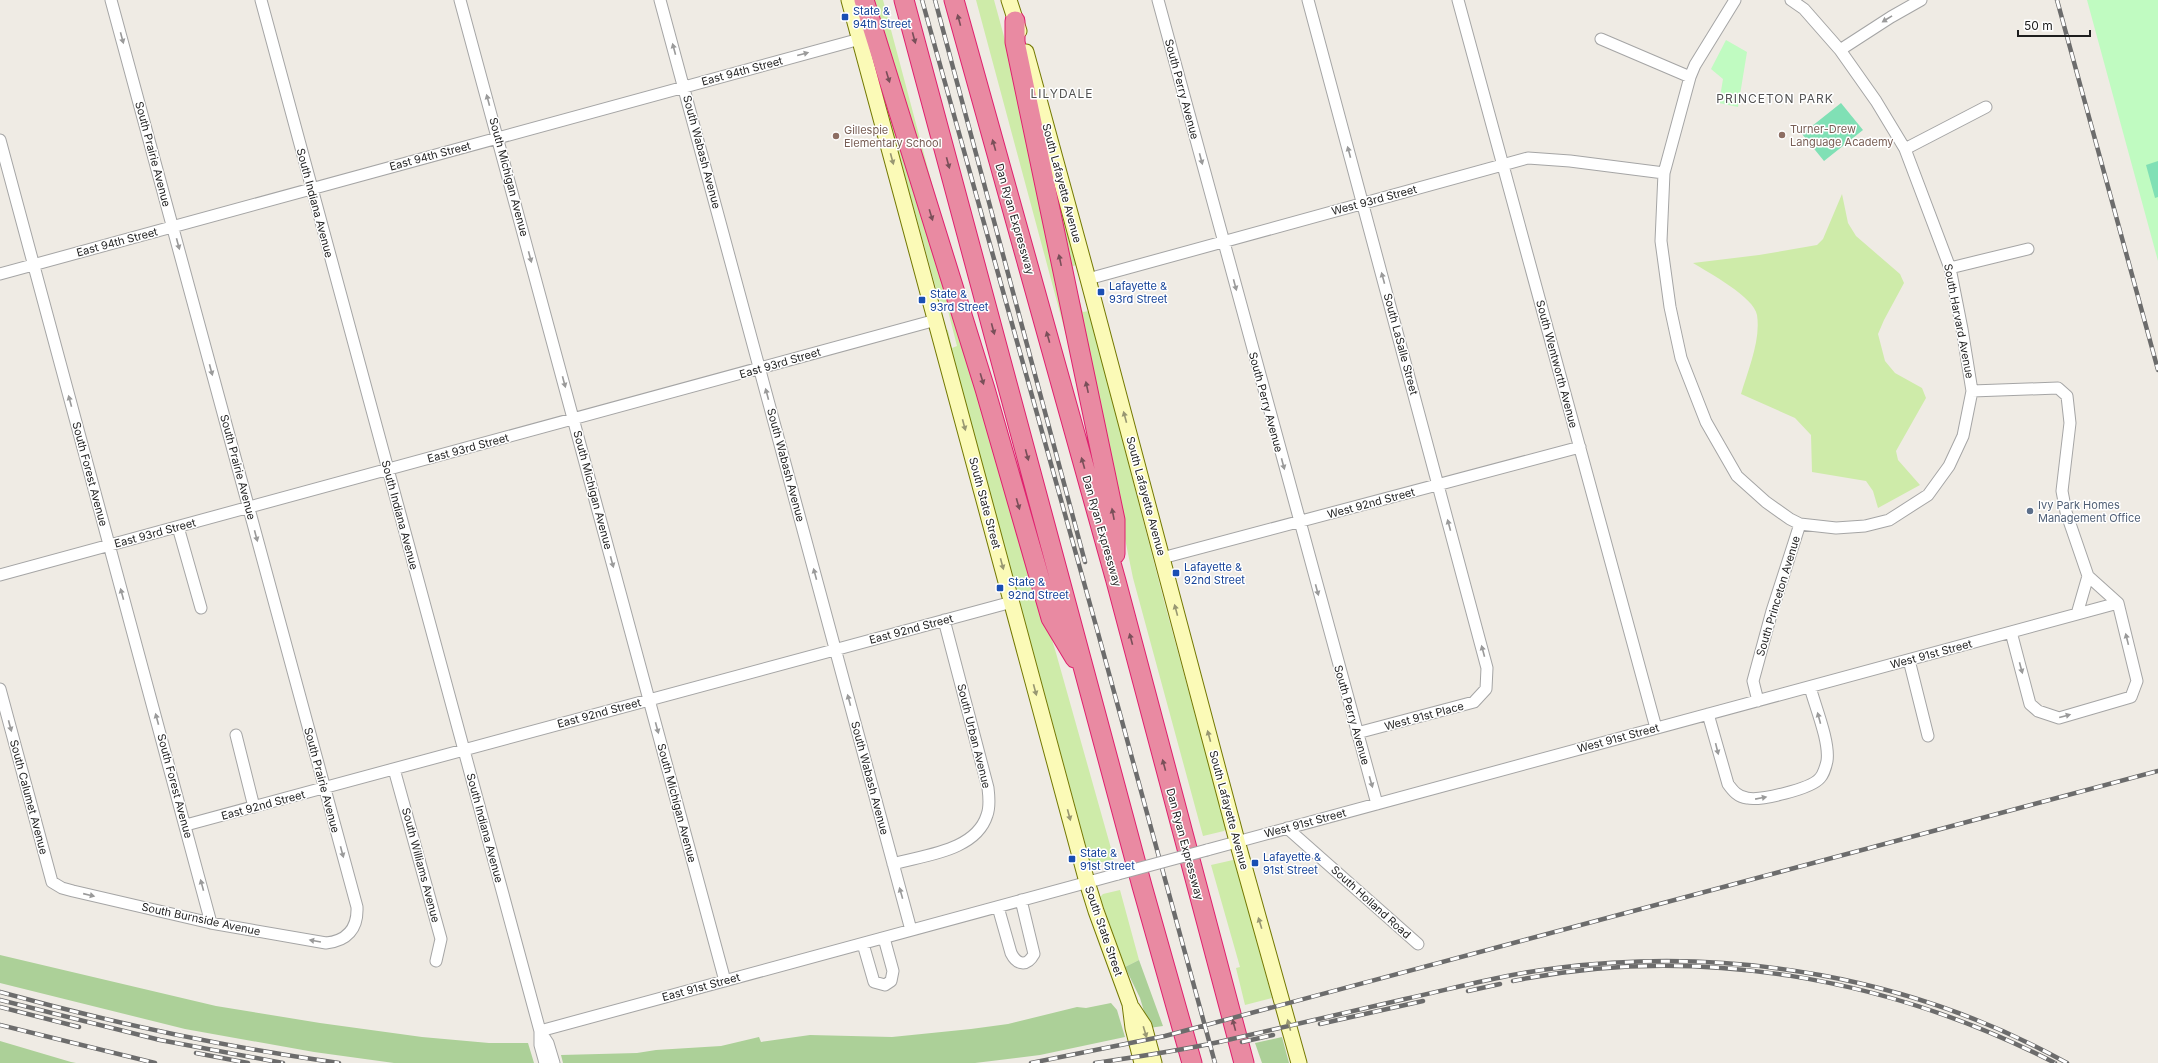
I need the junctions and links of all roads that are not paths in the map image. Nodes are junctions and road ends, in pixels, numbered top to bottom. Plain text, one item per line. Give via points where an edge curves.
1 (111, 0) edge
2 (261, 0) edge
3 (460, 0) edge
4 (660, 0) edge
5 (849, 0) edge
6 (864, 0) edge
7 (904, 0) edge
8 (954, 0) edge
9 (1009, 0) edge
10 (1158, 0) edge
11 (1308, 0) edge
12 (1458, 0) edge
13 (1735, 0) edge
14 (1791, 0) edge
15 (1921, 0) edge
16 (1015, 20) junction
17 (860, 39) junction
18 (1602, 39) dead end
19 (1840, 50) junction
20 (1690, 77) junction
21 (684, 87) junction
22 (1986, 107) dead end
23 (498, 138) junction
24 (0, 140) edge
25 (1905, 149) junction
26 (1503, 165) junction
27 (1664, 173) junction
28 (312, 189) junction
29 (1363, 204) junction
30 (173, 227) junction
31 (1223, 242) junction
32 (2028, 249) dead end
33 (34, 265) junction
34 (1950, 268) junction
35 (0, 274) edge
36 (1088, 279) junction
37 (936, 320) junction
38 (760, 368) junction
39 (1972, 391) junction
40 (574, 419) junction
41 (1580, 448) junction
42 (388, 470) junction
43 (1438, 485) junction
44 (248, 507) junction
45 (1299, 522) junction
46 (1800, 524) junction
47 (178, 527) junction
48 (109, 546) junction
49 (1162, 558) junction
50 (0, 575) edge
51 (2088, 576) junction
52 (1116, 581) junction
53 (1012, 602) junction
54 (2118, 603) junction
55 (201, 608) dead end
56 (2077, 614) junction
57 (944, 620) junction
58 (2011, 632) junction
59 (836, 649) junction
60 (1909, 660) junction
61 (1086, 675) junction
62 (1810, 686) junction
63 (0, 688) edge
64 (1486, 689) joint
65 (649, 700) junction
66 (1758, 701) junction
67 (1708, 714) junction
68 (1656, 728) junction
69 (1356, 733) junction
70 (236, 735) dead end
71 (1928, 736) dead end
72 (464, 750) junction
73 (394, 769) junction
74 (325, 788) junction
75 (1377, 804) junction
76 (254, 807) junction
77 (186, 825) junction
78 (1287, 828) junction
79 (1237, 841) junction
80 (893, 864) junction
81 (1118, 874) joint
82 (52, 882) joint
83 (1087, 882) junction
84 (1020, 900) junction
85 (998, 907) junction
86 (212, 923) junction
87 (911, 930) junction
88 (350, 933) joint
89 (884, 938) junction
90 (862, 944) junction
91 (1418, 944) dead end
92 (436, 961) dead end
93 (725, 981) junction
94 (1130, 1004) junction
95 (540, 1031) junction
96 (545, 1063) edge
97 (554, 1063) edge
98 (1142, 1063) edge
99 (1154, 1063) edge
100 (1192, 1063) edge
101 (1244, 1063) edge
102 (1299, 1063) edge

1 -> 30 street, South Prairie Avenue
2 - 28 street, South Indiana Avenue
23 -> 3 street, South Michigan Avenue
21 -> 4 street, South Wabash Avenue
5 - 17 main road, South State Street
6 -> 61 highway via 983,381 1051,618
7 -> 61 highway
52 -> 8 highway, Dan Ryan Expressway
9 - 16 main road, South Lafayette Avenue
10 -> 31 street, South Perry Avenue
29 -> 11 street, South LaSalle Street
12 - 26 street, South Wentworth Avenue
13 - 20 street, South Princeton Avenue
14 - 19 street, South Harvard Avenue via 1804,9
15 -> 19 street
16 - 36 main road, South Lafayette Avenue
52 -> 16 highway via 1115,520 1015,42
21 -> 17 street, East 94th Street
17 -> 37 main road, South State Street
18 - 20 street
19 - 25 street, South Harvard Avenue via 1876,101
20 - 27 street, South Princeton Avenue
21 - 23 street, East 94th Street
21 - 38 street, South Wabash Avenue
22 - 25 street
23 - 28 street, East 94th Street
23 -> 40 street, South Michigan Avenue
24 - 33 street, South Forest Avenue
25 - 34 street, South Harvard Avenue
26 - 27 street, West 93rd Street via 1528,158
26 - 29 street, West 93rd Street
26 - 41 street, South Wentworth Avenue
27 - 46 street, South Princeton Avenue via 1662,249 1670,308 1681,358 1693,390 1706,422 1737,476 1766,502
28 - 30 street, East 94th Street
28 - 42 street, South Indiana Avenue
29 - 31 street, West 93rd Street
43 -> 29 street, South LaSalle Street
30 - 33 street, East 94th Street
30 -> 44 street, South Prairie Avenue
31 - 36 street, West 93rd Street
31 -> 45 street, South Perry Avenue
32 - 34 street
33 - 35 street, East 94th Street
48 -> 33 street, South Forest Avenue
34 - 39 street, South Harvard Avenue
49 -> 36 main road, South Lafayette Avenue
37 - 38 street, East 93rd Street
37 -> 53 main road, South State Street
38 - 40 street, East 93rd Street
59 -> 38 street, South Wabash Avenue
39 - 46 street, South Harvard Avenue via 1964,436 1956,454 1928,495 1889,520 1865,526 1836,528
39 - 51 street via 2058,388 2067,396 2070,423 2062,491 2066,512
40 - 42 street, East 93rd Street
40 -> 65 street, South Michigan Avenue
41 - 43 street, West 92nd Street
41 - 68 street, South Wentworth Avenue
42 - 44 street, East 93rd Street
42 - 72 street, South Indiana Avenue
43 - 45 street, West 92nd Street
64 -> 43 street, South LaSalle Street via 1488,668
44 - 47 street, East 93rd Street
44 -> 74 street, South Prairie Avenue
45 - 49 street, West 92nd Street
45 -> 69 street, South Perry Avenue
46 - 66 street, South Princeton Avenue via 1772,611 1753,682
47 - 48 street, East 93rd Street
47 - 55 street
48 - 50 street, East 93rd Street
77 -> 48 street, South Forest Avenue
79 -> 49 main road, South Lafayette Avenue
51 - 54 street
51 - 56 street
101 -> 52 highway, Dan Ryan Expressway
53 - 57 street, East 92nd Street
53 -> 83 main road, South State Street
54 - 56 street, West 91st Street
58 -> 54 street via 2030,704 2038,711 2059,718 2131,697 2137,678
56 - 58 street, West 91st Street
57 - 59 street, East 92nd Street
57 - 80 street, South Urban Avenue via 988,788 988,814 983,826 966,841 954,847
58 - 60 street, West 91st Street
59 - 65 street, East 92nd Street
80 -> 59 street, South Wabash Avenue
60 - 62 street, West 91st Street
60 - 71 street
61 - 100 highway
62 - 66 street, West 91st Street
67 -> 62 street via 1728,784 1734,792 1745,798 1757,800 1808,786 1820,778 1827,762 1827,750
63 -> 82 street, South Calumet Avenue
64 - 69 street, West 91st Place via 1474,702 1465,706
65 - 72 street, East 92nd Street
65 -> 93 street, South Michigan Avenue
66 - 67 street, West 91st Street
67 - 68 street, West 91st Street
68 - 75 street, West 91st Street
69 -> 75 street, South Perry Avenue
70 - 76 street
72 - 73 street, East 92nd Street
72 - 95 street, South Indiana Avenue
73 - 74 street, East 92nd Street
73 - 92 street, South Williams Avenue via 441,939
74 - 76 street, East 92nd Street
74 -> 88 street, South Prairie Avenue via 357,907 356,925
75 - 78 street, West 91st Street
76 - 77 street, East 92nd Street
86 -> 77 street, South Forest Avenue
78 - 79 street, West 91st Street
78 - 91 street, South Holland Road
79 - 81 street, West 91st Street, bridge
102 -> 79 main road, South Lafayette Avenue
87 -> 80 street, South Wabash Avenue
81 - 83 street, East 91st Street
82 -> 86 street, South Burnside Avenue via 73,891
83 - 84 street, East 91st Street
83 - 94 main road, South State Street
84 - 85 street, East 91st Street
84 - 85 street via 1034,954 1025,963 1014,960
85 - 87 street, East 91st Street
88 -> 86 street, South Burnside Avenue via 337,942 326,943
87 - 89 street, East 91st Street
89 - 90 street, East 91st Street
89 - 90 street via 893,971 891,981 885,985 874,982
90 - 93 street, East 91st Street
93 - 95 street, East 91st Street
94 - 98 main road, South State Street
94 -> 99 main road, South State Street via 1144,1026
95 - 96 street, South Indiana Avenue via 540,1045
95 - 97 street, South Indiana Avenue via 548,1043

